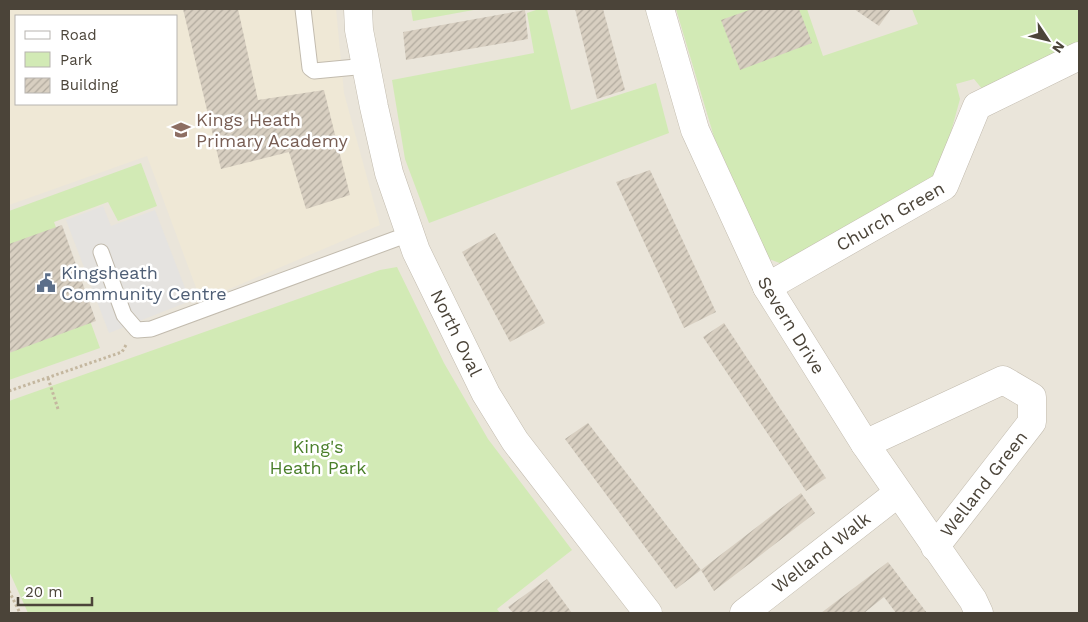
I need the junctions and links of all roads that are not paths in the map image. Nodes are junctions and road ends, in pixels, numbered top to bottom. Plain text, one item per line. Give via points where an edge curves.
1 (304, 9) edge
2 (358, 9) edge
3 (660, 9) edge
4 (1079, 56) edge
5 (367, 66) junction
6 (409, 234) junction
7 (101, 252) dead end
8 (767, 287) junction
9 (864, 444) junction
10 (898, 493) junction
11 (935, 547) junction
12 (980, 609) edge
13 (648, 613) edge
14 (744, 613) edge

1 - 5 lane via 310,68 314,71
2 - 5 street, North Oval
3 - 8 street, Severn Drive via 695,130
4 - 8 street, Church Green via 977,106 944,186
5 - 6 street, North Oval via 390,173
6 - 7 lane via 151,329 137,330 124,315
6 - 13 street, North Oval via 486,394 515,441
8 - 9 street, Severn Drive
9 - 10 street, Severn Drive
9 - 11 street, Welland Green via 1003,380 1032,397 1032,422
10 - 11 street, Severn Drive
10 - 14 street, Welland Walk
11 - 12 street, Severn Drive

